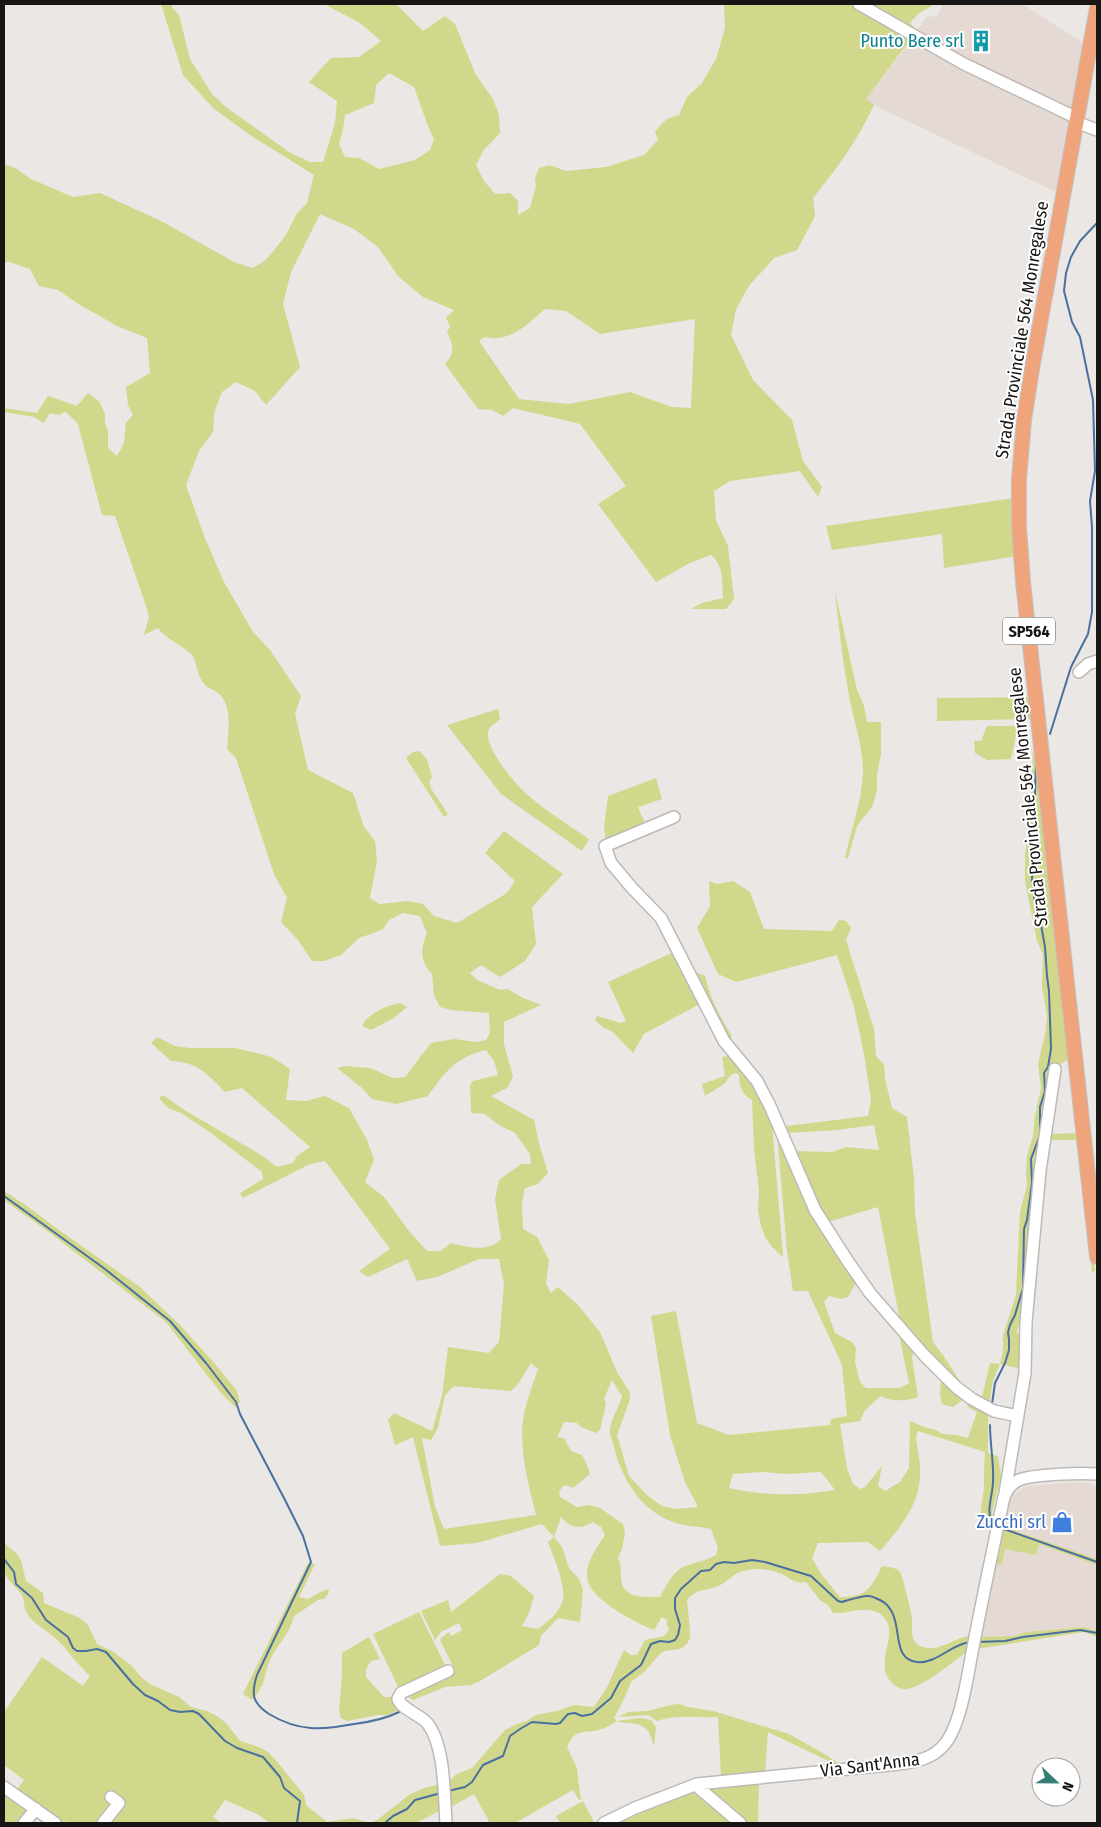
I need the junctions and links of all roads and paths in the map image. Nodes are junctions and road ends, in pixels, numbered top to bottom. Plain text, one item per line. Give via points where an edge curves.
1 (859, 4) edge
2 (1097, 8) edge
3 (1077, 120) junction
4 (1097, 130) edge
5 (1097, 661) edge
6 (1079, 672) dead end
7 (674, 817) dead end
8 (1055, 1069) dead end
9 (1097, 1257) edge
10 (1018, 1416) junction
11 (1094, 1473) edge
12 (1004, 1497) junction
13 (448, 1671) dead end
14 (696, 1784) junction
15 (4, 1787) edge
16 (111, 1797) dead end
17 (36, 1809) junction
18 (24, 1823) edge
19 (55, 1823) edge
20 (104, 1823) edge
21 (446, 1823) edge
22 (604, 1823) edge
23 (740, 1823) edge

1 - 3 street via 964,64
2 - 3 main road, Strada Provinciale 564 Monregalese / SP564
3 - 4 street
3 - 9 main road, Strada Provinciale 564 Monregalese / SP564 via 1024,420 1019,462 1019,527
5 - 6 street
7 - 10 street via 604,846 612,863 661,918 724,1042 757,1081 815,1210 870,1293 956,1387 994,1411
8 - 10 street, Via Sant'Anna via 1040,1171 1026,1322 1025,1373
10 - 12 street, Via Sant'Anna
11 - 12 street via 1022,1479 1012,1485
12 - 14 street, Via Sant'Anna via 966,1681 953,1729 944,1745 928,1757 899,1764
13 - 21 street via 401,1694 398,1699 400,1704 424,1719 436,1737
14 - 22 street, Via Sant'Anna
14 - 23 street
15 - 17 street
16 - 20 street via 119,1803
17 - 18 street
17 - 19 street

